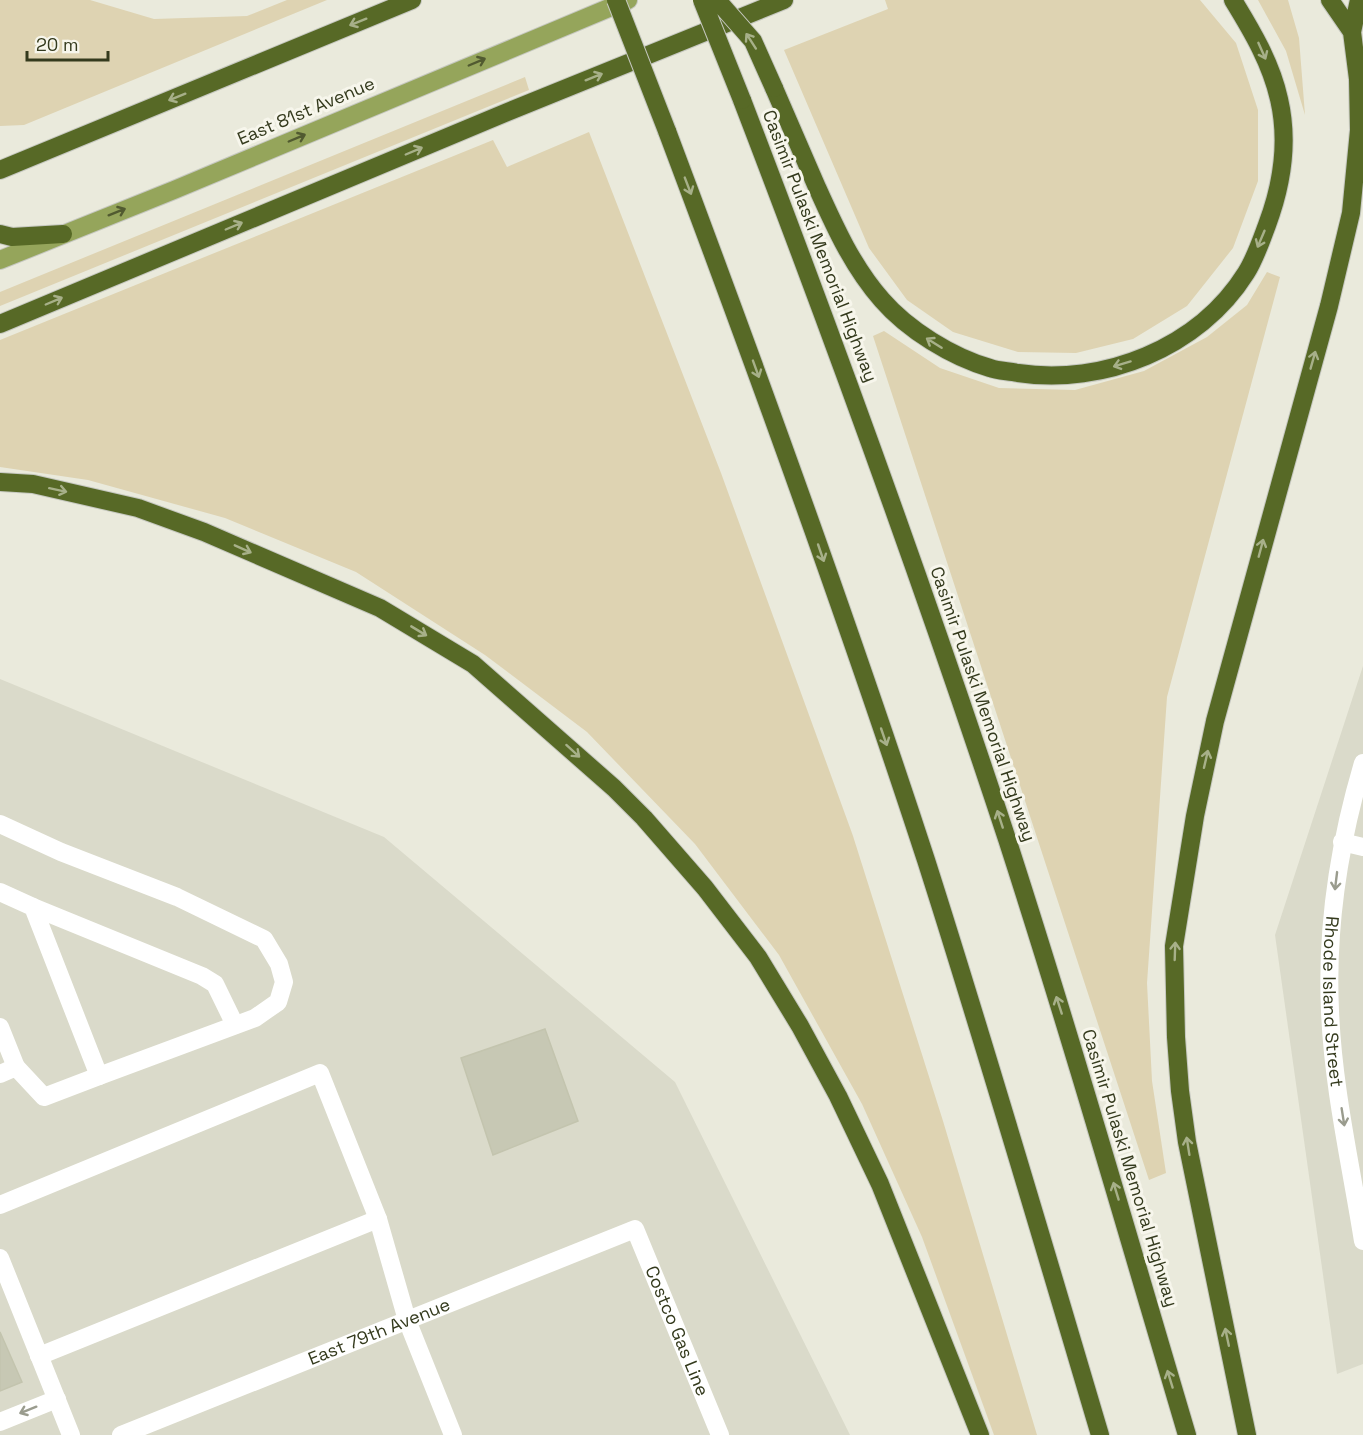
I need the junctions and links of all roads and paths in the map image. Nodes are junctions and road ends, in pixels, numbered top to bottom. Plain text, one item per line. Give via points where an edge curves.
1 (412, 0) edge
2 (607, 0) edge
3 (615, 0) edge
4 (628, 0) edge
5 (702, 0) edge
6 (717, 0) edge
7 (784, 0) edge
8 (1233, 0) edge
9 (1330, 0) edge
10 (1359, 0) edge
11 (1352, 32) junction
12 (630, 35) junction
13 (0, 170) edge
14 (0, 234) edge
15 (63, 234) junction
16 (0, 260) edge
17 (0, 324) edge
18 (0, 482) edge
19 (1363, 763) edge
20 (0, 824) edge
21 (1342, 842) junction
22 (1363, 847) edge
23 (3, 898) edge
24 (33, 907) junction
25 (235, 1025) junction
26 (0, 1028) edge
27 (8, 1070) edge
28 (99, 1076) junction
29 (0, 1206) edge
30 (378, 1219) junction
31 (635, 1229) joint
32 (1363, 1241) edge
33 (0, 1258) edge
34 (407, 1320) junction
35 (39, 1356) junction
36 (57, 1399) junction
37 (0, 1422) edge
38 (71, 1435) edge
39 (121, 1435) edge
40 (453, 1435) edge
41 (720, 1435) edge
42 (980, 1435) edge
43 (1100, 1435) edge
44 (1187, 1435) edge
45 (1247, 1435) edge

1 -> 13 highway
2 - 12 highway, bridge
3 - 12 highway, bridge
15 -> 4 main road, East 81st Avenue
44 -> 5 highway, Casimir Pulaski Memorial Highway, bridge via 1068,1032 963,707 839,355
8 -> 6 highway, bridge via 1266,61 1279,99 1283,134 1283,170 1275,204 1246,273 1195,327 1163,349 1086,374 1041,376 990,369 948,351 920,334 883,302 855,266 753,41
17 -> 7 highway
9 - 11 highway
10 - 11 highway
45 -> 11 highway via 1187,1142 1176,1037 1174,946 1215,721 1351,213 1359,130
12 -> 43 highway, bridge via 796,483 925,859 999,1092
14 - 15 highway
15 - 16 main road, East 81st Avenue
18 -> 42 highway via 33,484 138,507 380,608 473,664 614,788 705,888 758,957 800,1026 880,1184
19 - 21 street, Rhode Island Street
20 - 25 street via 177,897 264,939 279,964 284,982 278,1002 255,1018
21 - 22 street
21 -> 32 street, Rhode Island Street via 1332,914 1330,1010
23 - 24 street
24 - 25 street via 202,976 215,984
24 - 28 street
25 - 28 street
26 - 27 street
27 - 28 street via 44,1097
29 - 30 street via 320,1073
30 - 34 street
30 - 35 street
31 - 34 street, East 79th Avenue
31 - 41 street, Costco Gas Line
33 - 35 street
34 - 39 street, East 79th Avenue
34 - 40 street
35 - 36 street
36 -> 37 street
36 - 38 street

